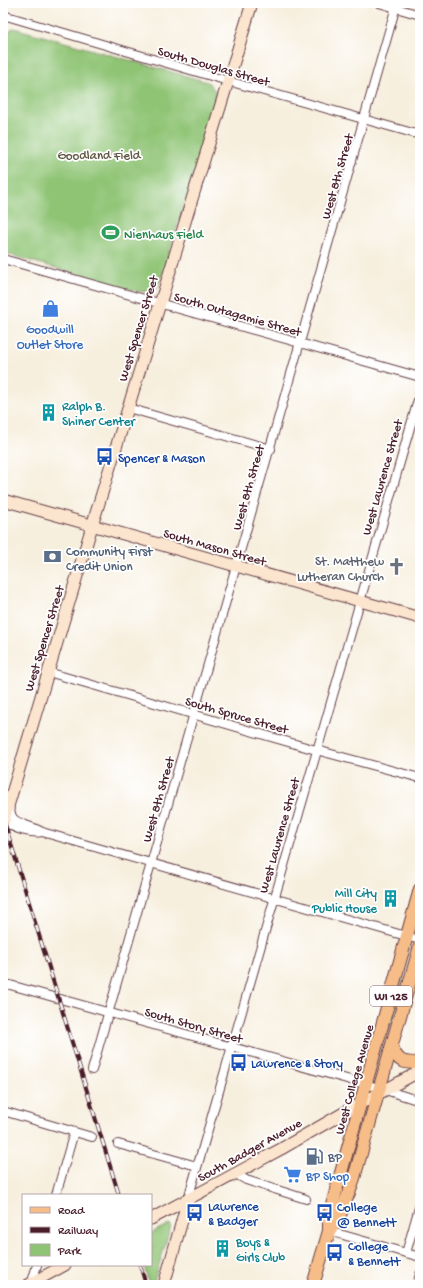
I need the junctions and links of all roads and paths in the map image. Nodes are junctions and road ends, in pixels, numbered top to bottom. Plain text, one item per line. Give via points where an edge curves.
1 (252, 3) edge
2 (379, 3) edge
3 (396, 5) edge
4 (420, 15) edge
5 (4, 18) edge
6 (228, 81) junction
7 (364, 119) junction
8 (420, 135) edge
9 (3, 259) edge
10 (159, 303) junction
11 (301, 343) junction
12 (420, 377) edge
13 (420, 392) edge
14 (128, 408) junction
15 (270, 448) junction
16 (3, 500) edge
17 (92, 526) junction
18 (236, 566) junction
19 (360, 602) junction
20 (420, 618) edge
21 (48, 672) junction
22 (194, 714) junction
23 (317, 750) junction
24 (420, 778) edge
25 (9, 803) junction
26 (3, 822) edge
27 (42, 832) junction
28 (151, 863) junction
29 (420, 889) edge
30 (275, 899) junction
31 (408, 936) junction
32 (420, 940) edge
33 (420, 946) edge
34 (3, 982) edge
35 (109, 1013) junction
36 (392, 1047) junction
37 (232, 1048) junction
38 (420, 1063) edge
39 (92, 1070) dead end
40 (420, 1071) edge
41 (366, 1085) junction
42 (380, 1091) junction
43 (420, 1101) edge
44 (360, 1103) junction
45 (3, 1111) edge
46 (74, 1132) junction
47 (92, 1137) dead end
48 (118, 1144) dead end
49 (197, 1166) junction
50 (236, 1174) junction
51 (56, 1194) edge
52 (188, 1199) junction
53 (306, 1199) dead end
54 (420, 1204) edge
55 (152, 1218) edge
56 (329, 1231) junction
57 (406, 1253) junction
58 (420, 1257) edge
59 (37, 1266) edge
60 (63, 1266) edge
61 (420, 1274) edge
62 (30, 1284) edge
63 (164, 1285) edge
64 (313, 1285) edge
65 (417, 1285) edge

1 - 6 street, West Spencer Street
2 - 3 street
3 - 4 street
3 - 7 street, West 8th Street
5 - 6 street, South Douglas Street
6 - 7 street, South Douglas Street
6 - 10 street, West Spencer Street
7 - 8 street, South Douglas Street
7 - 11 street, West 8th Street
9 - 10 street, South Outagamie Street
10 - 11 street, South Outagamie Street
10 - 14 street, West Spencer Street
11 - 12 street, South Outagamie Street
11 - 15 street, West 8th Street
13 - 19 street, West Lawrence Street
14 - 15 street
14 - 17 street, West Spencer Street
15 - 18 street, West 8th Street
16 - 17 street, South Mason Street
17 - 18 street, South Mason Street
17 - 21 street, West Spencer Street
18 - 19 street, South Mason Street
18 - 22 street, West 8th Street
19 - 20 street, South Mason Street
19 - 23 street, West Lawrence Street
21 - 22 street, South Spruce Street
21 - 25 street, West Spencer Street
22 - 23 street, South Spruce Street
22 - 28 street, West 8th Street
23 - 24 street, South Spruce Street
23 - 30 street, West Lawrence Street
25 - 26 street, West Spencer Street
25 - 27 street via 15,820
26 - 27 street via 17,829
27 - 28 street
28 - 30 street
28 - 35 street, West 8th Street
29 - 31 main road, West College Avenue / WI 125
30 - 31 street
30 - 37 street, West Lawrence Street
31 - 32 street
31 - 41 main road, West College Avenue / WI 125
33 - 36 main road, West College Avenue / WI 125
34 - 35 street, South Story Street
35 - 37 street, South Story Street
35 - 39 street, West 8th Street
36 - 38 main road via 400,1060
36 - 42 main road, West College Avenue / WI 125
37 - 41 street, South Story Street
37 - 49 street, West Lawrence Street
40 - 42 street, South Badger Avenue
41 - 42 street, South Story Street
41 - 44 main road, West College Avenue / WI 125
42 - 43 street, South Story Street
42 - 44 street, South Badger Avenue
42 - 56 main road, West College Avenue / WI 125 via 352,1185 339,1217
44 - 50 street, South Badger Avenue
44 - 56 main road, West College Avenue / WI 125 via 329,1216
45 - 46 street
46 - 47 street
46 - 51 street
48 - 49 street
49 - 52 street, West Lawrence Street
50 - 52 street, South Badger Avenue
50 - 53 street via 246,1180
52 - 55 street, South Badger Avenue
52 - 63 street, West Lawrence Street
54 - 57 street
56 - 57 street
56 - 64 main road, West College Avenue / WI 125
57 - 58 street
59 - 62 street
60 - 62 street
61 - 65 street

